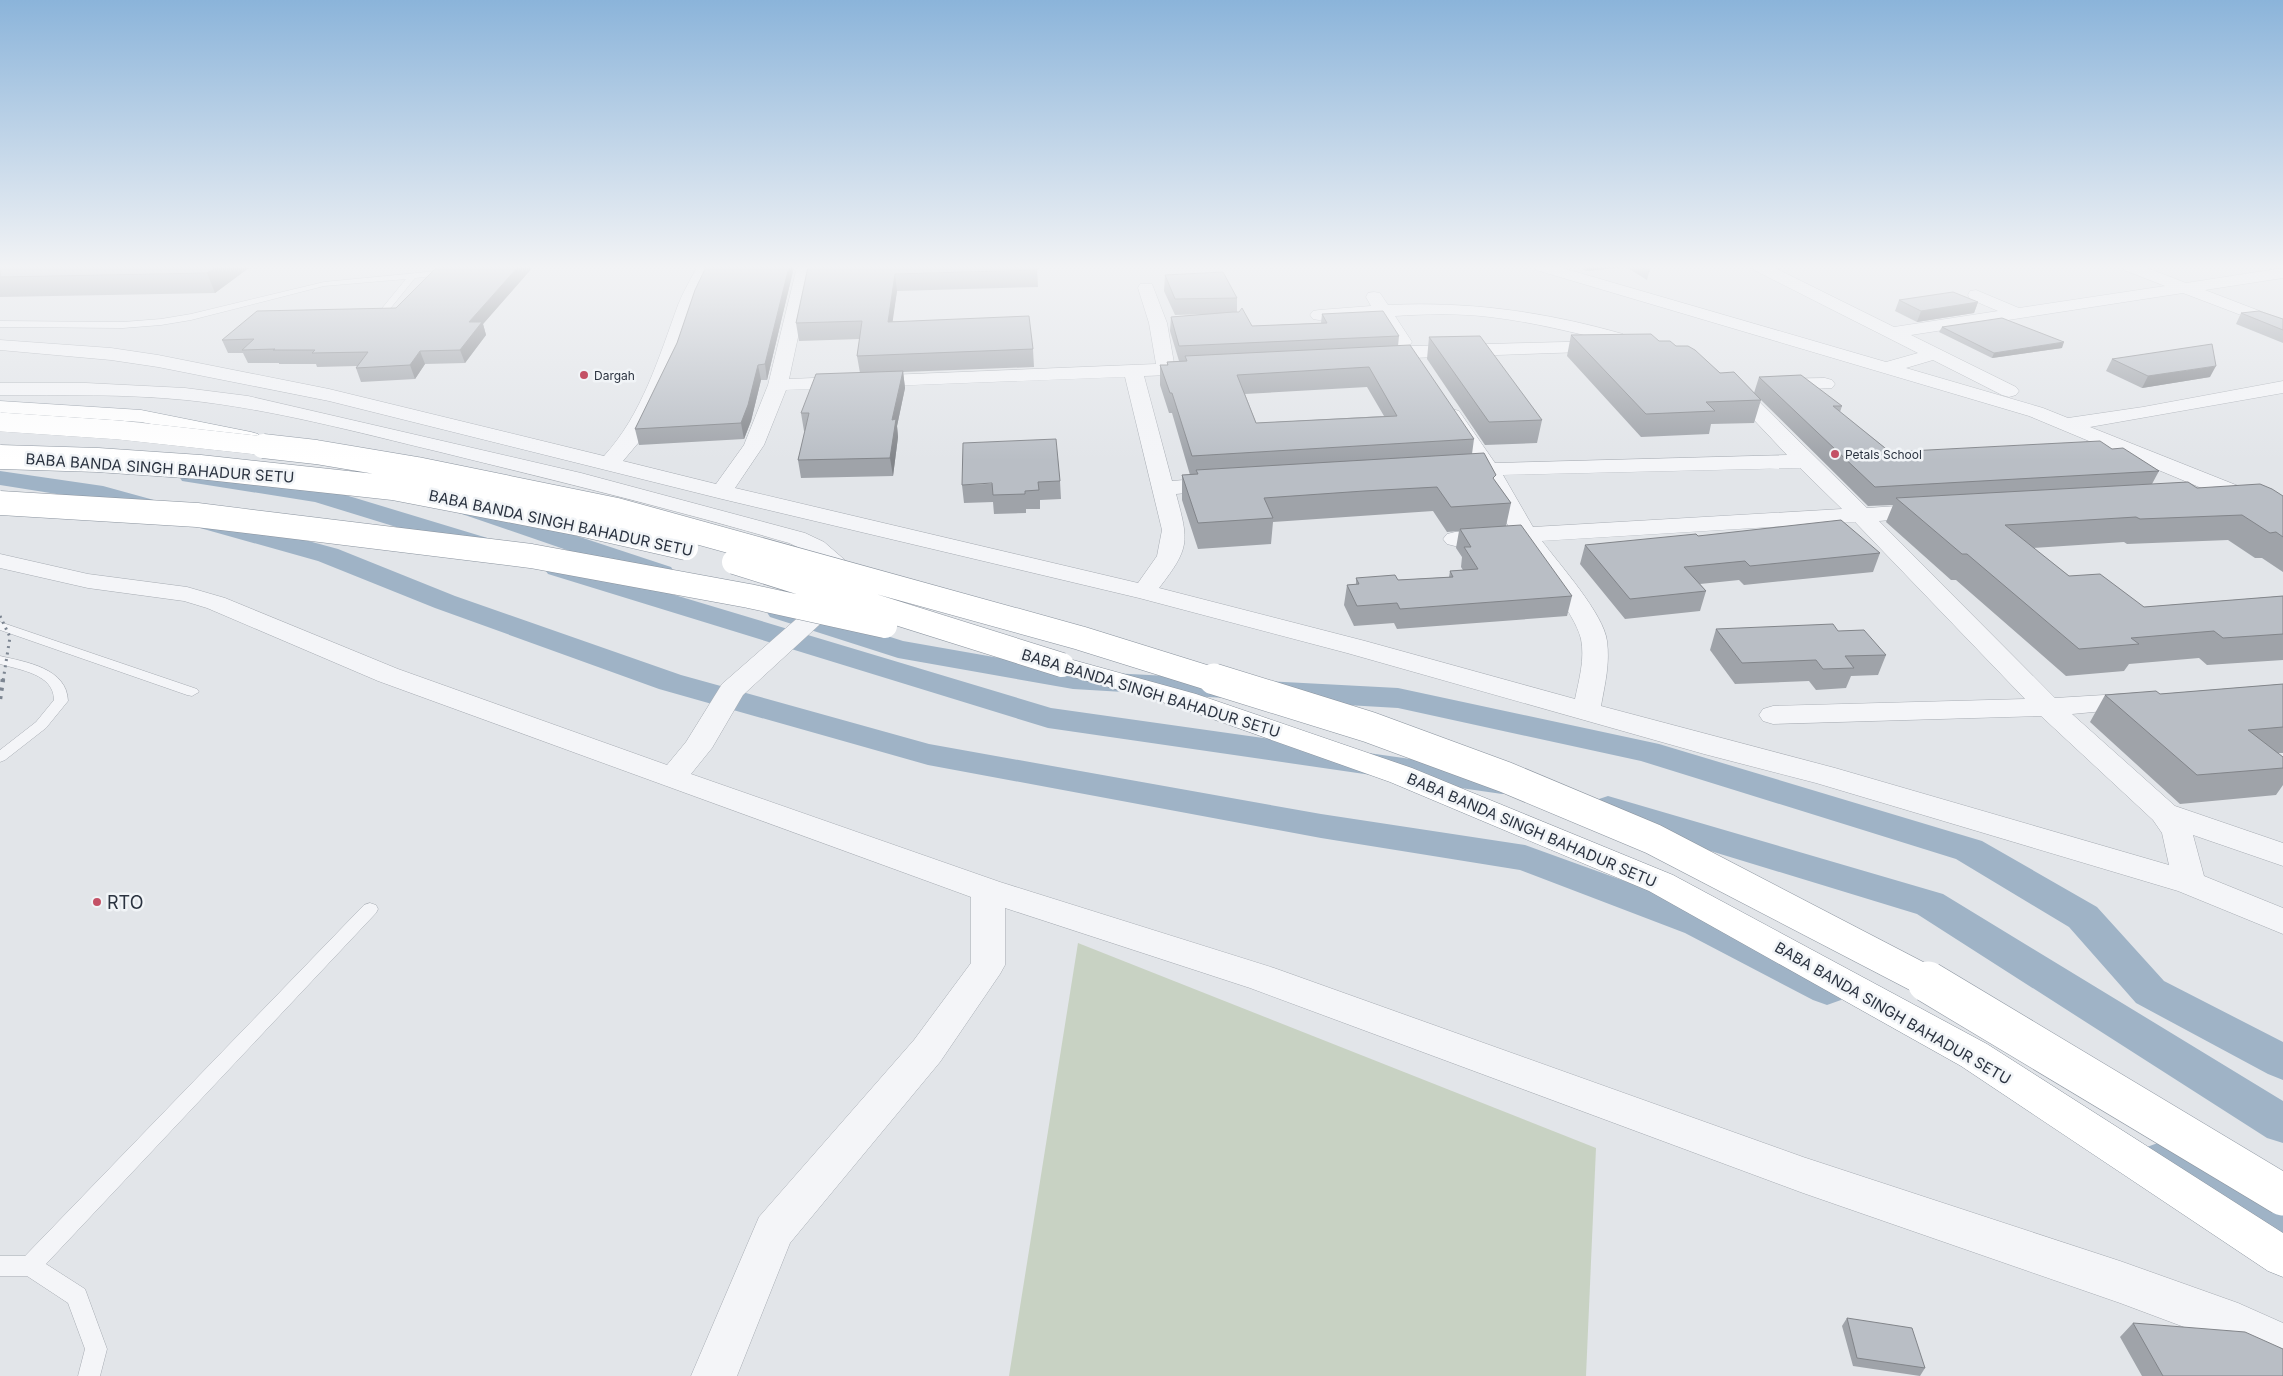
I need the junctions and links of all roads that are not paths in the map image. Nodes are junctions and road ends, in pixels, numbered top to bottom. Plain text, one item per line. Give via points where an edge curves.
1 (678, 331) edge
2 (790, 331) edge
3 (1159, 331) edge
4 (1394, 331) edge
5 (1590, 331) edge
6 (1760, 331) edge
7 (1888, 331) edge
8 (1904, 331) edge
9 (1892, 333) junction
10 (0, 345) edge
11 (1935, 354) junction
12 (1216, 367) edge
13 (1885, 368) junction
14 (1166, 370) junction
15 (1133, 371) junction
16 (1713, 374) edge
17 (1825, 384) dead end
18 (778, 385) junction
19 (1734, 387) junction
20 (2283, 387) edge
21 (0, 389) edge
22 (1440, 397) edge
23 (0, 407) edge
24 (0, 422) edge
25 (2070, 425) junction
26 (316, 452) junction
27 (0, 457) edge
28 (1805, 461) junction
29 (609, 464) junction
30 (1488, 468) junction
31 (1439, 471) edge
32 (1242, 483) edge
33 (1163, 488) junction
34 (722, 492) junction
35 (2238, 494) junction
36 (2186, 495) edge
37 (0, 503) edge
38 (1950, 509) edge
39 (1861, 515) junction
40 (2283, 515) edge
41 (832, 518) junction
42 (1526, 536) junction
43 (1455, 539) dead end
44 (807, 542) junction
45 (0, 561) edge
46 (1144, 592) junction
47 (0, 626) edge
48 (0, 660) edge
49 (1062, 665) junction
50 (192, 692) dead end
51 (2165, 699) edge
52 (2048, 707) junction
53 (1586, 712) junction
54 (1773, 716) dead end
55 (0, 757) edge
56 (673, 777) junction
57 (2164, 813) junction
58 (2283, 855) edge
59 (2190, 883) junction
60 (988, 890) junction
61 (370, 909) dead end
62 (2283, 922) edge
63 (2283, 1195) edge
64 (2283, 1257) edge
65 (0, 1266) edge
66 (30, 1266) junction
67 (2283, 1346) edge
68 (90, 1376) edge
69 (714, 1376) edge

1 - 29 street via 670,357 629,442
2 - 18 street
3 - 14 street
4 - 5 street via 1411,360 1630,344
6 - 13 street
7 - 9 street
8 - 9 street
9 - 11 street
10 - 29 street via 158,361 329,395
11 - 13 street
11 - 25 street
12 - 14 street
13 - 25 street
14 - 15 street
15 - 18 street
15 - 33 street
16 - 19 street
17 - 19 street
18 - 34 street via 754,445
19 - 28 street
20 - 25 street
21 - 44 street via 86,389 248,402 581,480
22 - 30 street
23 - 26 highway, bridge via 140,416
24 - 26 highway, BABA BANDA SINGH BAHADUR SETU, bridge via 119,430
25 - 35 street
26 - 63 highway, BABA BANDA SINGH BAHADUR SETU, bridge via 417,469 627,513 1080,638 1369,727 1505,777 1653,839 1939,988
27 - 49 highway, BABA BANDA SINGH BAHADUR SETU, bridge via 209,468 393,488 483,505 682,546
28 - 30 street
28 - 39 street
29 - 34 street
30 - 31 street
30 - 42 street
32 - 33 street
33 - 46 street via 1175,541 1171,554
34 - 41 street
35 - 36 street
35 - 40 street
37 - 49 highway, bridge via 197,515 531,556 749,596
38 - 39 street
39 - 42 street
39 - 52 street
41 - 44 street
41 - 46 street
42 - 43 street
42 - 53 street via 1588,620 1594,639 1595,668
44 - 56 street, bridge via 856,580 732,690 696,748
45 - 56 street via 88,581 178,593 216,603 388,675
46 - 53 street
47 - 50 lane
48 - 55 lane via 53,679 60,688 61,701 41,725
49 - 64 highway, BABA BANDA SINGH BAHADUR SETU via 1186,700 1401,775 1661,883 1974,1055
51 - 52 street
52 - 54 street
52 - 57 street
53 - 59 street via 1824,775
56 - 60 street
57 - 58 street
57 - 59 street via 2177,832
59 - 62 street
60 - 67 street via 1262,978 1803,1175 2120,1282 2238,1325
60 - 69 street via 988,965 927,1051 774,1230
61 - 66 lane
65 - 66 lane
66 - 68 lane via 77,1296 96,1349

